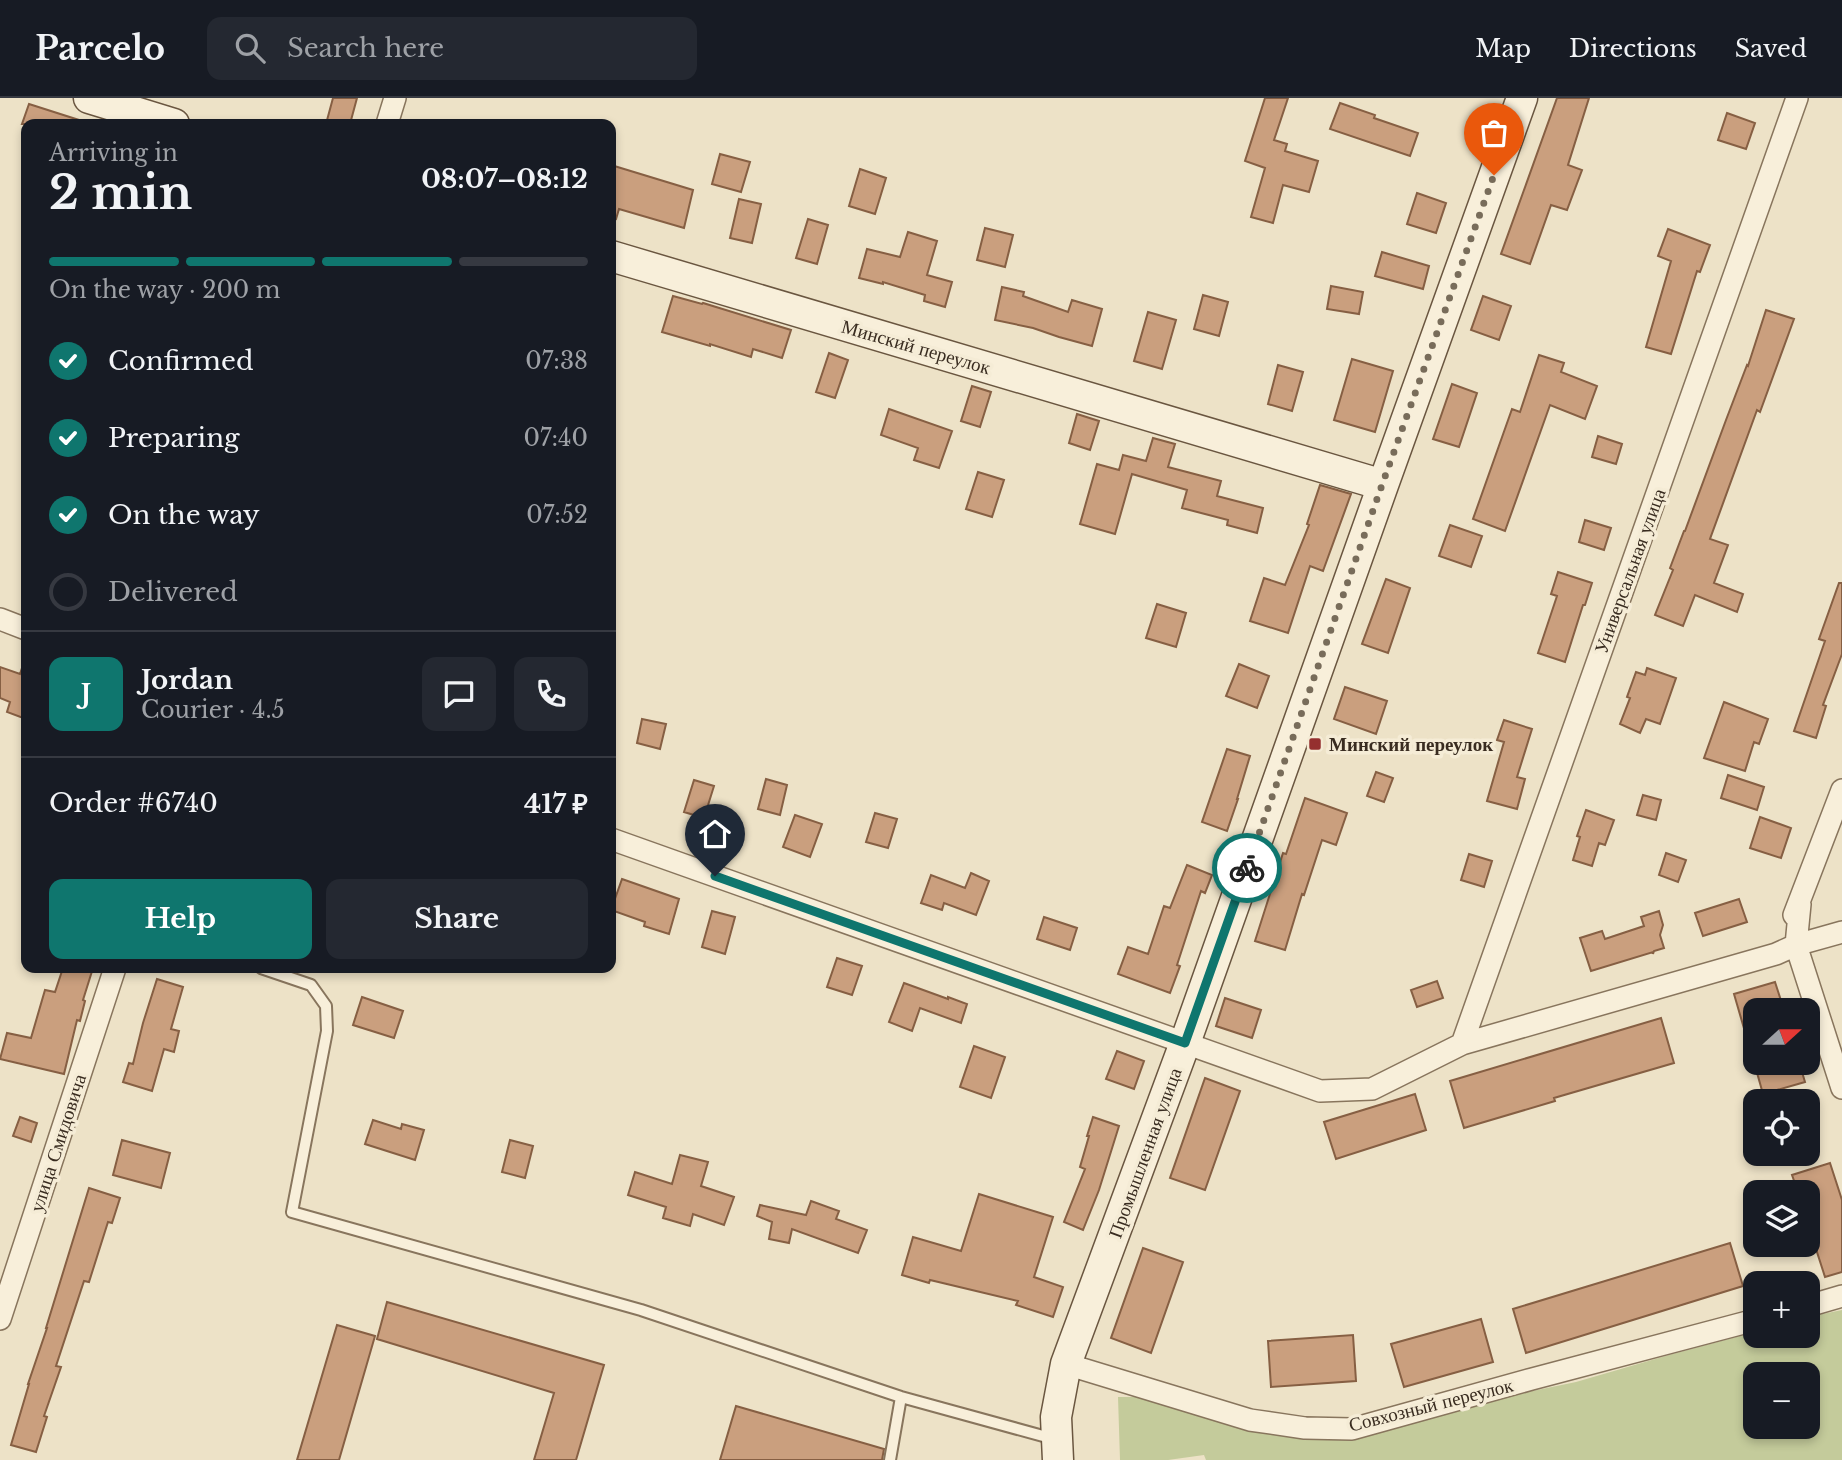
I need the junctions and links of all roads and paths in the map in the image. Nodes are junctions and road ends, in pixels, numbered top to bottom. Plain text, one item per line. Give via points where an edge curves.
1 (89, 98) edge
2 (395, 98) edge
3 (1522, 98) edge
4 (1797, 98) edge
5 (158, 119) edge
6 (389, 119) edge
7 (616, 257) edge
8 (1382, 485) junction
9 (0, 619) edge
10 (21, 627) edge
11 (1842, 790) edge
12 (616, 841) edge
13 (1800, 904) junction
14 (1842, 932) edge
15 (1796, 945) junction
16 (1776, 954) junction
17 (113, 973) edge
18 (276, 973) edge
19 (1185, 1043) junction
20 (1462, 1044) junction
21 (1842, 1088) edge
22 (1842, 1296) edge
23 (1820, 1302) edge
24 (0, 1319) edge
25 (1743, 1323) edge
26 (1066, 1364) junction
27 (901, 1397) junction
28 (1058, 1450) edge
29 (890, 1460) edge

1 - 5 main road
2 - 6 street
3 - 8 main road, Промышленная улица
4 - 20 street, Универсальная улица
7 - 8 main road, Минский переулок
8 - 19 main road, Промышленная улица
9 - 10 street
11 - 13 street
12 - 19 street
13 - 15 street
13 - 16 street
14 - 15 street
15 - 16 street
15 - 21 street
16 - 20 street
17 - 24 street, улица Смидовича
18 - 27 lane via 311,985 326,1006 327,1031 292,1212 640,1310
19 - 20 street via 1320,1091 1372,1089
19 - 26 main road, Промышленная улица
22 - 23 street
25 - 26 street, Совхозный переулок via 1352,1429 1250,1420
26 - 28 main road, Промышленная улица via 1056,1417
27 - 28 lane
27 - 29 lane

